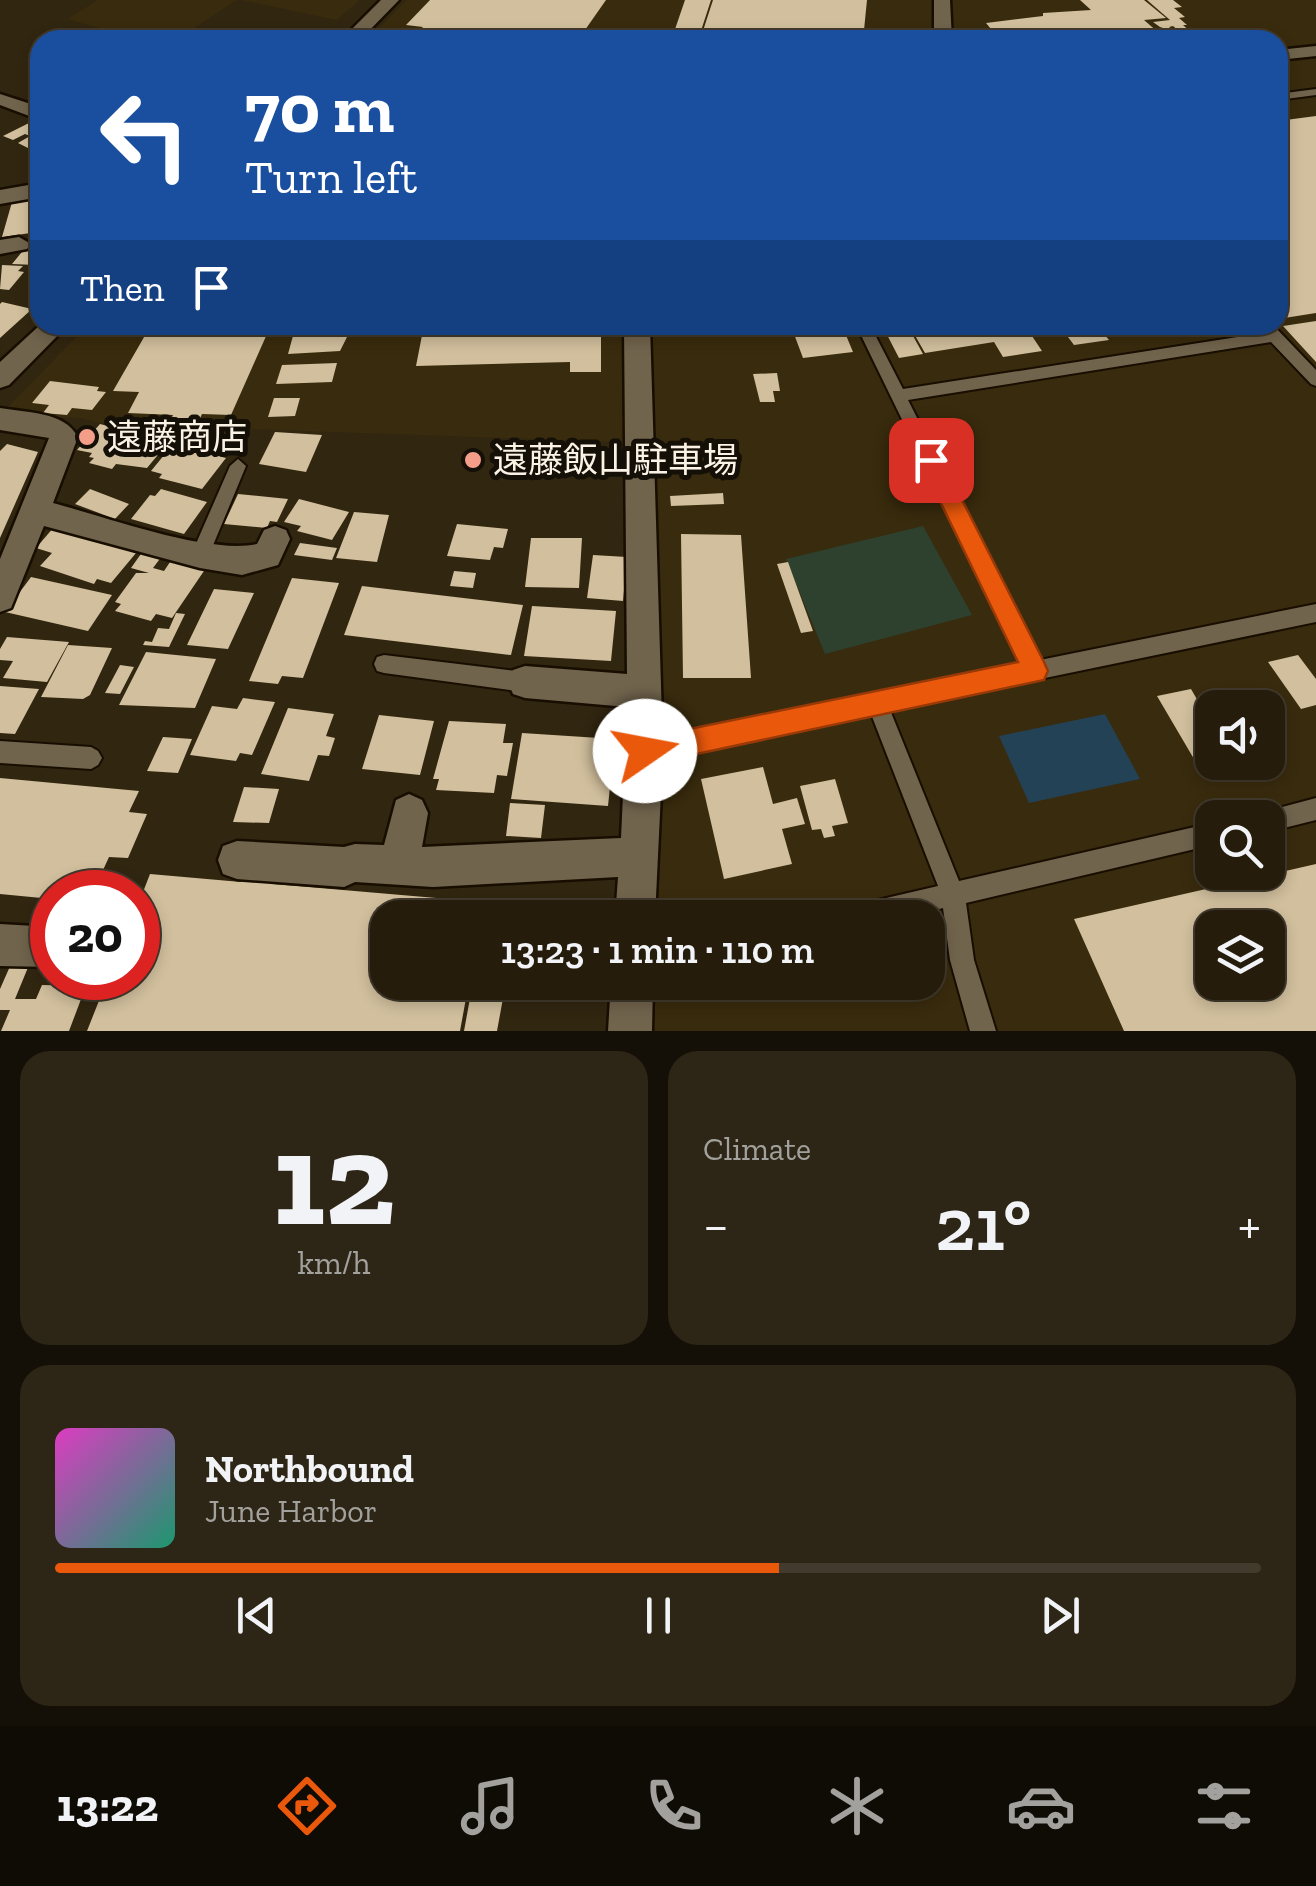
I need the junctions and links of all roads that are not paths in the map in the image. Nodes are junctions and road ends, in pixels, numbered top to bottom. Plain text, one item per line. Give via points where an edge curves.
1 (391, 0) edge
2 (942, 0) edge
3 (360, 30) edge
4 (943, 30) edge
5 (1316, 51) edge
6 (1288, 54) edge
7 (1316, 92) edge
8 (1288, 96) edge
9 (30, 192) edge
10 (0, 197) edge
11 (45, 335) edge
12 (637, 335) edge
13 (869, 335) edge
14 (1241, 335) edge
15 (1274, 335) edge
16 (0, 378) edge
17 (1316, 380) edge
18 (898, 396) junction
19 (0, 419) edge
20 (238, 466) dead end
21 (35, 511) junction
22 (275, 539) dead end
23 (200, 555) junction
24 (0, 598) edge
25 (1316, 613) edge
26 (384, 664) dead end
27 (1035, 671) junction
28 (525, 682) joint
29 (644, 692) junction
30 (877, 704) junction
31 (645, 751) junction
32 (0, 752) edge
33 (91, 758) dead end
34 (1316, 810) edge
35 (409, 813) dead end
36 (1285, 817) edge
37 (1195, 838) edge
38 (638, 857) junction
39 (237, 860) dead end
40 (400, 864) junction
41 (954, 894) junction
42 (636, 900) edge
43 (928, 900) edge
44 (0, 945) edge
45 (30, 946) edge
46 (631, 1000) edge
47 (630, 1031) edge
48 (983, 1031) edge

1 - 3 street
2 - 4 street
5 - 6 street
7 - 8 lane
9 - 10 street
11 - 16 street
12 - 29 street
13 - 18 lane
14 - 18 lane
15 - 17 lane
18 - 27 lane
19 - 21 street via 58,429 64,437
20 - 23 lane
21 - 23 street
21 - 24 street
22 - 23 street via 267,555 242,562
25 - 27 lane
26 - 28 lane
27 - 30 lane
28 - 29 street
29 - 31 street
30 - 31 lane
30 - 41 lane
31 - 38 street
32 - 33 lane
34 - 36 lane
35 - 40 street
37 - 41 lane
38 - 40 street
38 - 42 street
39 - 40 street
41 - 43 lane
41 - 48 lane via 962,960
44 - 45 street
46 - 47 street

